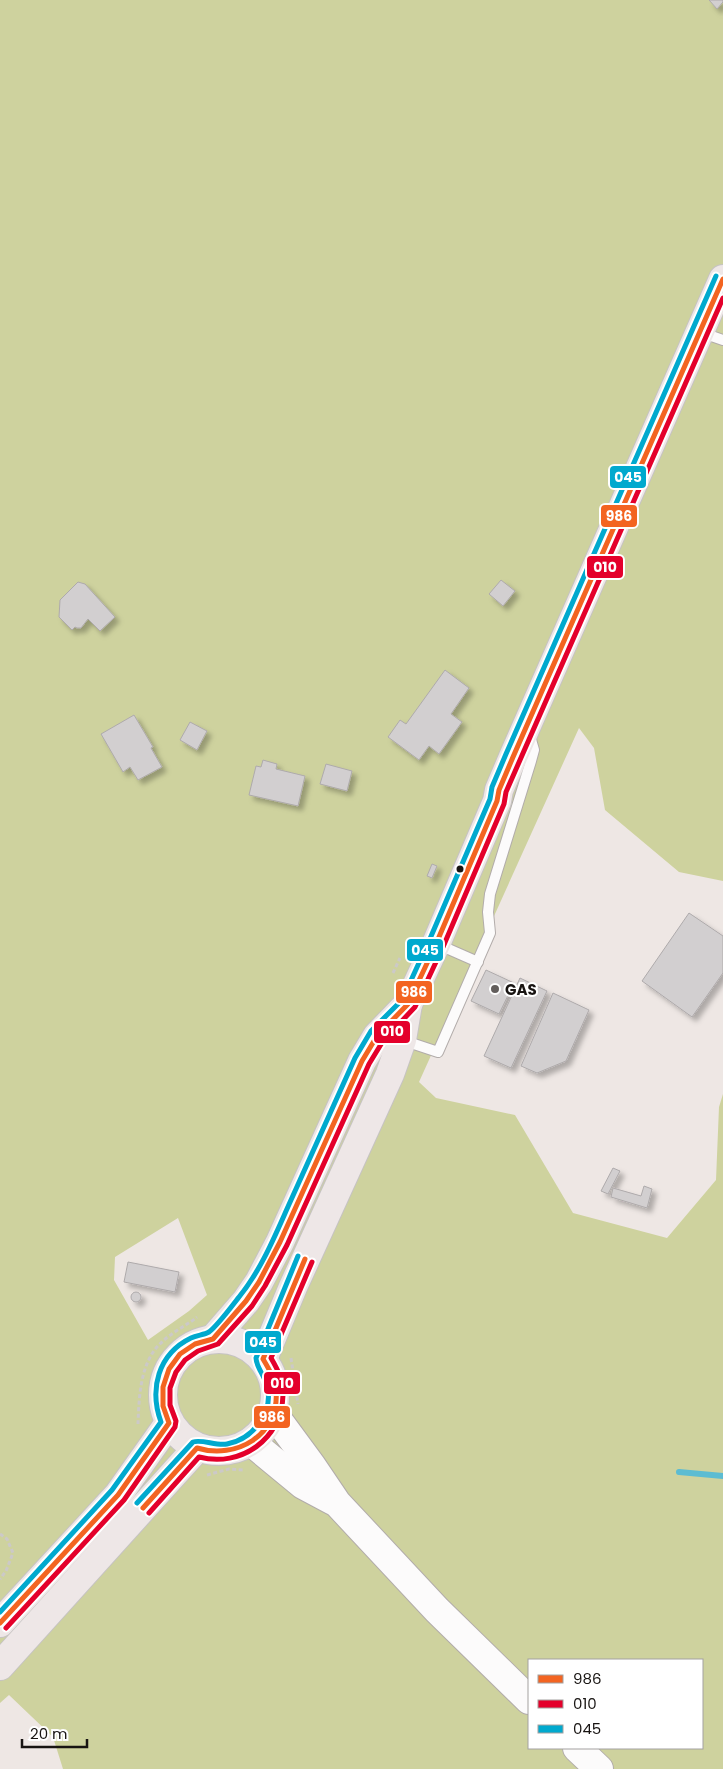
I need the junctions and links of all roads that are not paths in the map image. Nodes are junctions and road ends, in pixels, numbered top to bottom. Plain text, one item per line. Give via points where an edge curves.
1 (723, 279) edge
2 (711, 336) edge
3 (527, 725) junction
4 (436, 944) junction
5 (478, 962) junction
6 (408, 1004) junction
7 (402, 1040) junction
8 (214, 1339) junction
9 (263, 1360) junction
10 (273, 1413) junction
11 (170, 1423) junction
12 (251, 1442) junction
13 (197, 1448) junction
14 (337, 1503) junction
15 (0, 1623) edge
16 (0, 1666) edge
17 (528, 1699) edge
18 (578, 1749) edge
19 (599, 1769) edge

1 - 2 main road
2 - 3 main road
3 - 4 main road
3 - 5 lane via 533,756 490,894 490,933
4 - 5 lane
4 - 6 main road
5 - 7 lane via 438,1052
6 - 7 main road
6 - 8 main road via 377,1036 362,1061 259,1282
7 - 9 main road via 390,1074
8 - 9 main road via 232,1340 249,1347
8 - 11 main road via 195,1344 180,1354 169,1369 163,1387 163,1406
9 - 10 main road via 272,1376 276,1394
10 - 12 main road via 265,1430
10 - 14 main road
11 - 13 main road via 181,1438
11 - 15 main road via 118,1495
12 - 13 main road via 234,1450 216,1452
12 - 14 main road via 303,1485
13 - 16 main road
14 - 17 main road via 437,1610
18 - 19 main road

